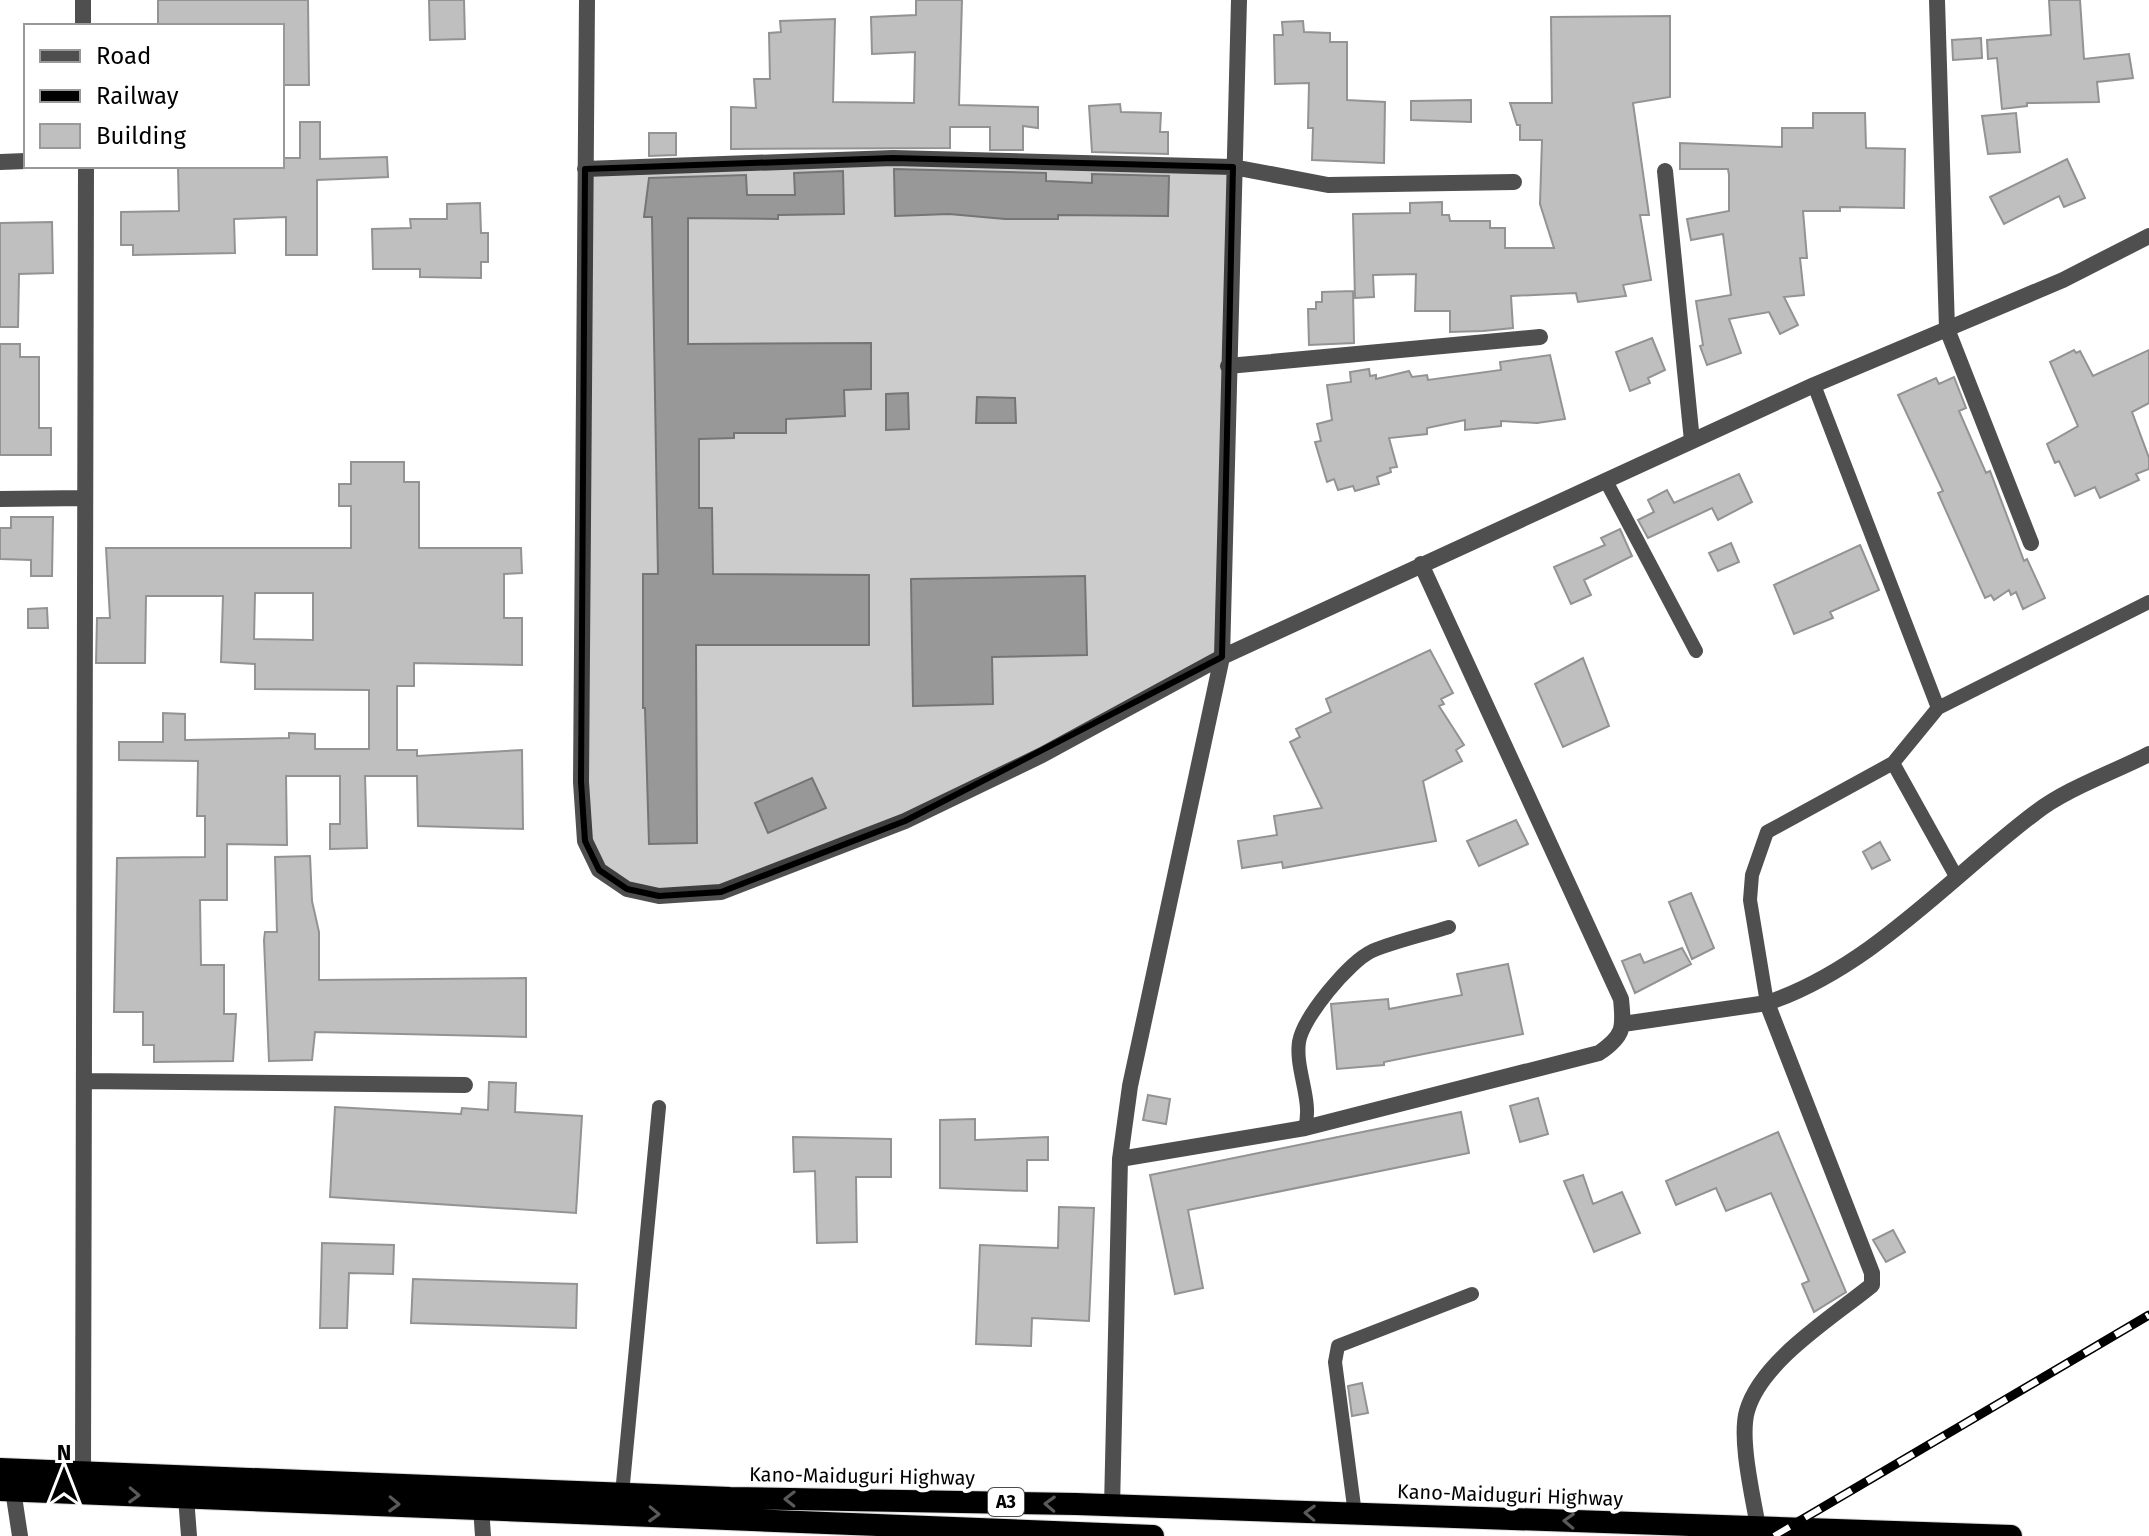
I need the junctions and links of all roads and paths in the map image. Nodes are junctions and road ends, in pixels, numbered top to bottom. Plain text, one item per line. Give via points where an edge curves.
1 (83, 0) edge
2 (587, 0) edge
3 (1239, 0) edge
4 (1937, 0) edge
5 (83, 24) edge
6 (24, 161) edge
7 (0, 162) edge
8 (1233, 167) junction
9 (86, 168) edge
10 (585, 169) junction
11 (1665, 171) dead end
12 (1514, 182) dead end
13 (2149, 236) edge
14 (1947, 329) junction
15 (1540, 337) dead end
16 (1228, 366) junction
17 (1814, 385) junction
18 (1692, 441) junction
19 (1606, 481) junction
20 (85, 498) junction
21 (0, 499) edge
22 (2031, 543) dead end
23 (1421, 564) junction
24 (2149, 602) edge
25 (1696, 651) dead end
26 (1222, 657) junction
27 (1938, 708) junction
28 (2149, 754) edge
29 (1893, 763) junction
30 (1957, 878) junction
31 (1449, 927) dead end
32 (1767, 1003) junction
33 (1623, 1024) junction
34 (84, 1081) junction
35 (465, 1085) dead end
36 (659, 1107) dead end
37 (1305, 1128) junction
38 (1120, 1159) junction
39 (1472, 1294) dead end
40 (0, 1469) edge
41 (83, 1472) junction
42 (7, 1490) edge
43 (622, 1494) junction
44 (186, 1497) junction
45 (481, 1507) junction
46 (1112, 1507) junction
47 (1355, 1514) junction
48 (1751, 1532) edge
49 (20, 1536) edge
50 (189, 1536) edge
51 (483, 1536) edge
52 (1153, 1536) edge
53 (2011, 1536) edge

1 - 5 street
2 - 10 street
3 - 8 street
4 - 14 street
6 - 7 street
8 - 10 street via 881,158
8 - 12 street via 1328,185
8 - 16 street
9 - 20 street
10 - 26 street via 581,782 585,841 599,870 627,889 659,896 721,892 905,821 1042,755
11 - 18 street
13 - 14 street via 2063,280
14 - 17 street
14 - 22 street
15 - 16 street
16 - 26 street
17 - 18 street
17 - 27 lane
18 - 19 street
19 - 23 street
19 - 25 lane
20 - 21 street
20 - 34 street
23 - 26 street
23 - 33 street via 1621,999
24 - 27 lane
26 - 38 street via 1130,1086
27 - 29 lane
28 - 30 street via 2037,810
29 - 30 lane
29 - 32 lane via 1767,832 1752,875 1750,900
30 - 32 street via 1870,947
31 - 37 lane via 1369,952 1315,1008 1299,1044 1309,1115
32 - 33 street
32 - 48 street via 1872,1273 1872,1285 1773,1366 1747,1411
33 - 37 street via 1616,1041 1599,1053
34 - 35 street
34 - 41 street
36 - 43 lane
37 - 38 street
38 - 46 street
39 - 47 lane via 1338,1346 1335,1362
40 - 41 highway, Kano-Maiduguri Highway / A3
41 - 43 highway, Kano-Maiduguri Highway / A3
42 -> 44 highway, A3
42 - 49 street
46 -> 43 highway, Kano-Maiduguri Highway / A3
44 -> 45 highway, A3
44 - 50 street
45 - 51 street
45 -> 52 highway, A3
47 -> 46 highway, Kano-Maiduguri Highway / A3
48 -> 47 highway, Kano-Maiduguri Highway / A3
48 - 53 highway, Kano-Maiduguri Highway / A3

